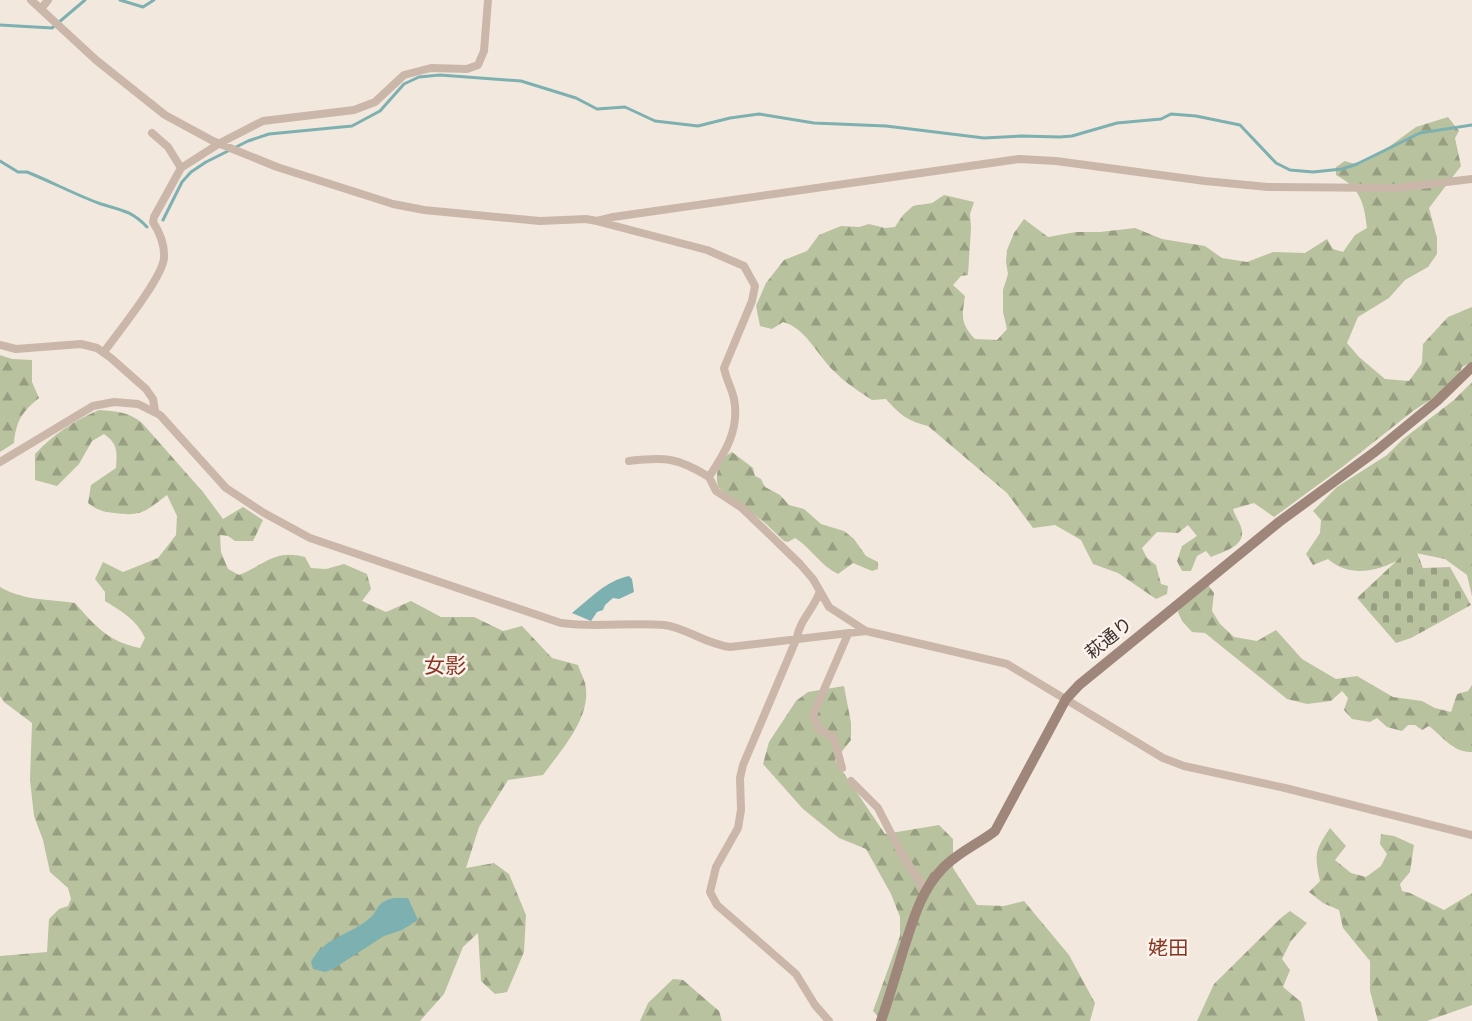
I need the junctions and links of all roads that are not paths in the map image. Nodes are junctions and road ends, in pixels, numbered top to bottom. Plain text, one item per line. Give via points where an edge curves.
1 (31, 0) edge
2 (48, 0) edge
3 (488, 0) edge
4 (41, 9) junction
5 (152, 133) dead end
6 (220, 143) junction
7 (181, 168) junction
8 (1472, 179) edge
9 (597, 221) junction
10 (0, 345) edge
11 (104, 352) junction
12 (1472, 367) edge
13 (155, 411) junction
14 (629, 461) dead end
15 (0, 462) edge
16 (709, 477) junction
17 (819, 591) junction
18 (815, 604) junction
19 (829, 607) junction
20 (866, 631) junction
21 (848, 633) junction
22 (796, 640) junction
23 (1066, 699) junction
24 (842, 768) dead end
25 (851, 781) dead end
26 (1472, 835) edge
27 (926, 890) junction
28 (829, 1021) edge
29 (881, 1021) edge

1 - 4 street
2 - 4 street
3 - 6 street via 484,51 478,65 467,69 418,70 404,75 365,107 263,121
4 - 6 street via 153,107
5 - 7 street via 168,147
6 - 7 street
6 - 9 street via 277,167 393,204 540,221
7 - 11 street via 153,222 163,248 162,269
8 - 9 street via 1397,188 1268,187 1019,159
9 - 16 street via 707,250 744,266 750,273 755,286 752,301 724,368 737,416 724,453
10 - 11 street via 16,349 81,344
11 - 13 street via 146,389
12 - 23 street, 萩通り via 1420,416 1279,522 1097,669
13 - 15 street via 124,401 102,403
13 - 22 street via 226,488 310,538 561,623 666,626 730,647
14 - 16 street via 661,457 687,463
16 - 17 street via 716,491 742,508 800,564
17 - 18 street
17 - 19 street
18 - 19 street
18 - 22 street via 799,626
19 - 20 street
20 - 21 street
20 - 23 street via 1007,664
21 - 22 street
21 - 24 street via 813,715 818,728 834,738
22 - 28 street via 743,765 738,828 716,867 710,892 717,905 796,974
23 - 26 street via 1163,758 1184,766
23 - 27 street, 萩通り via 995,831 960,853
25 - 27 street via 878,808
27 - 29 street, 萩通り

